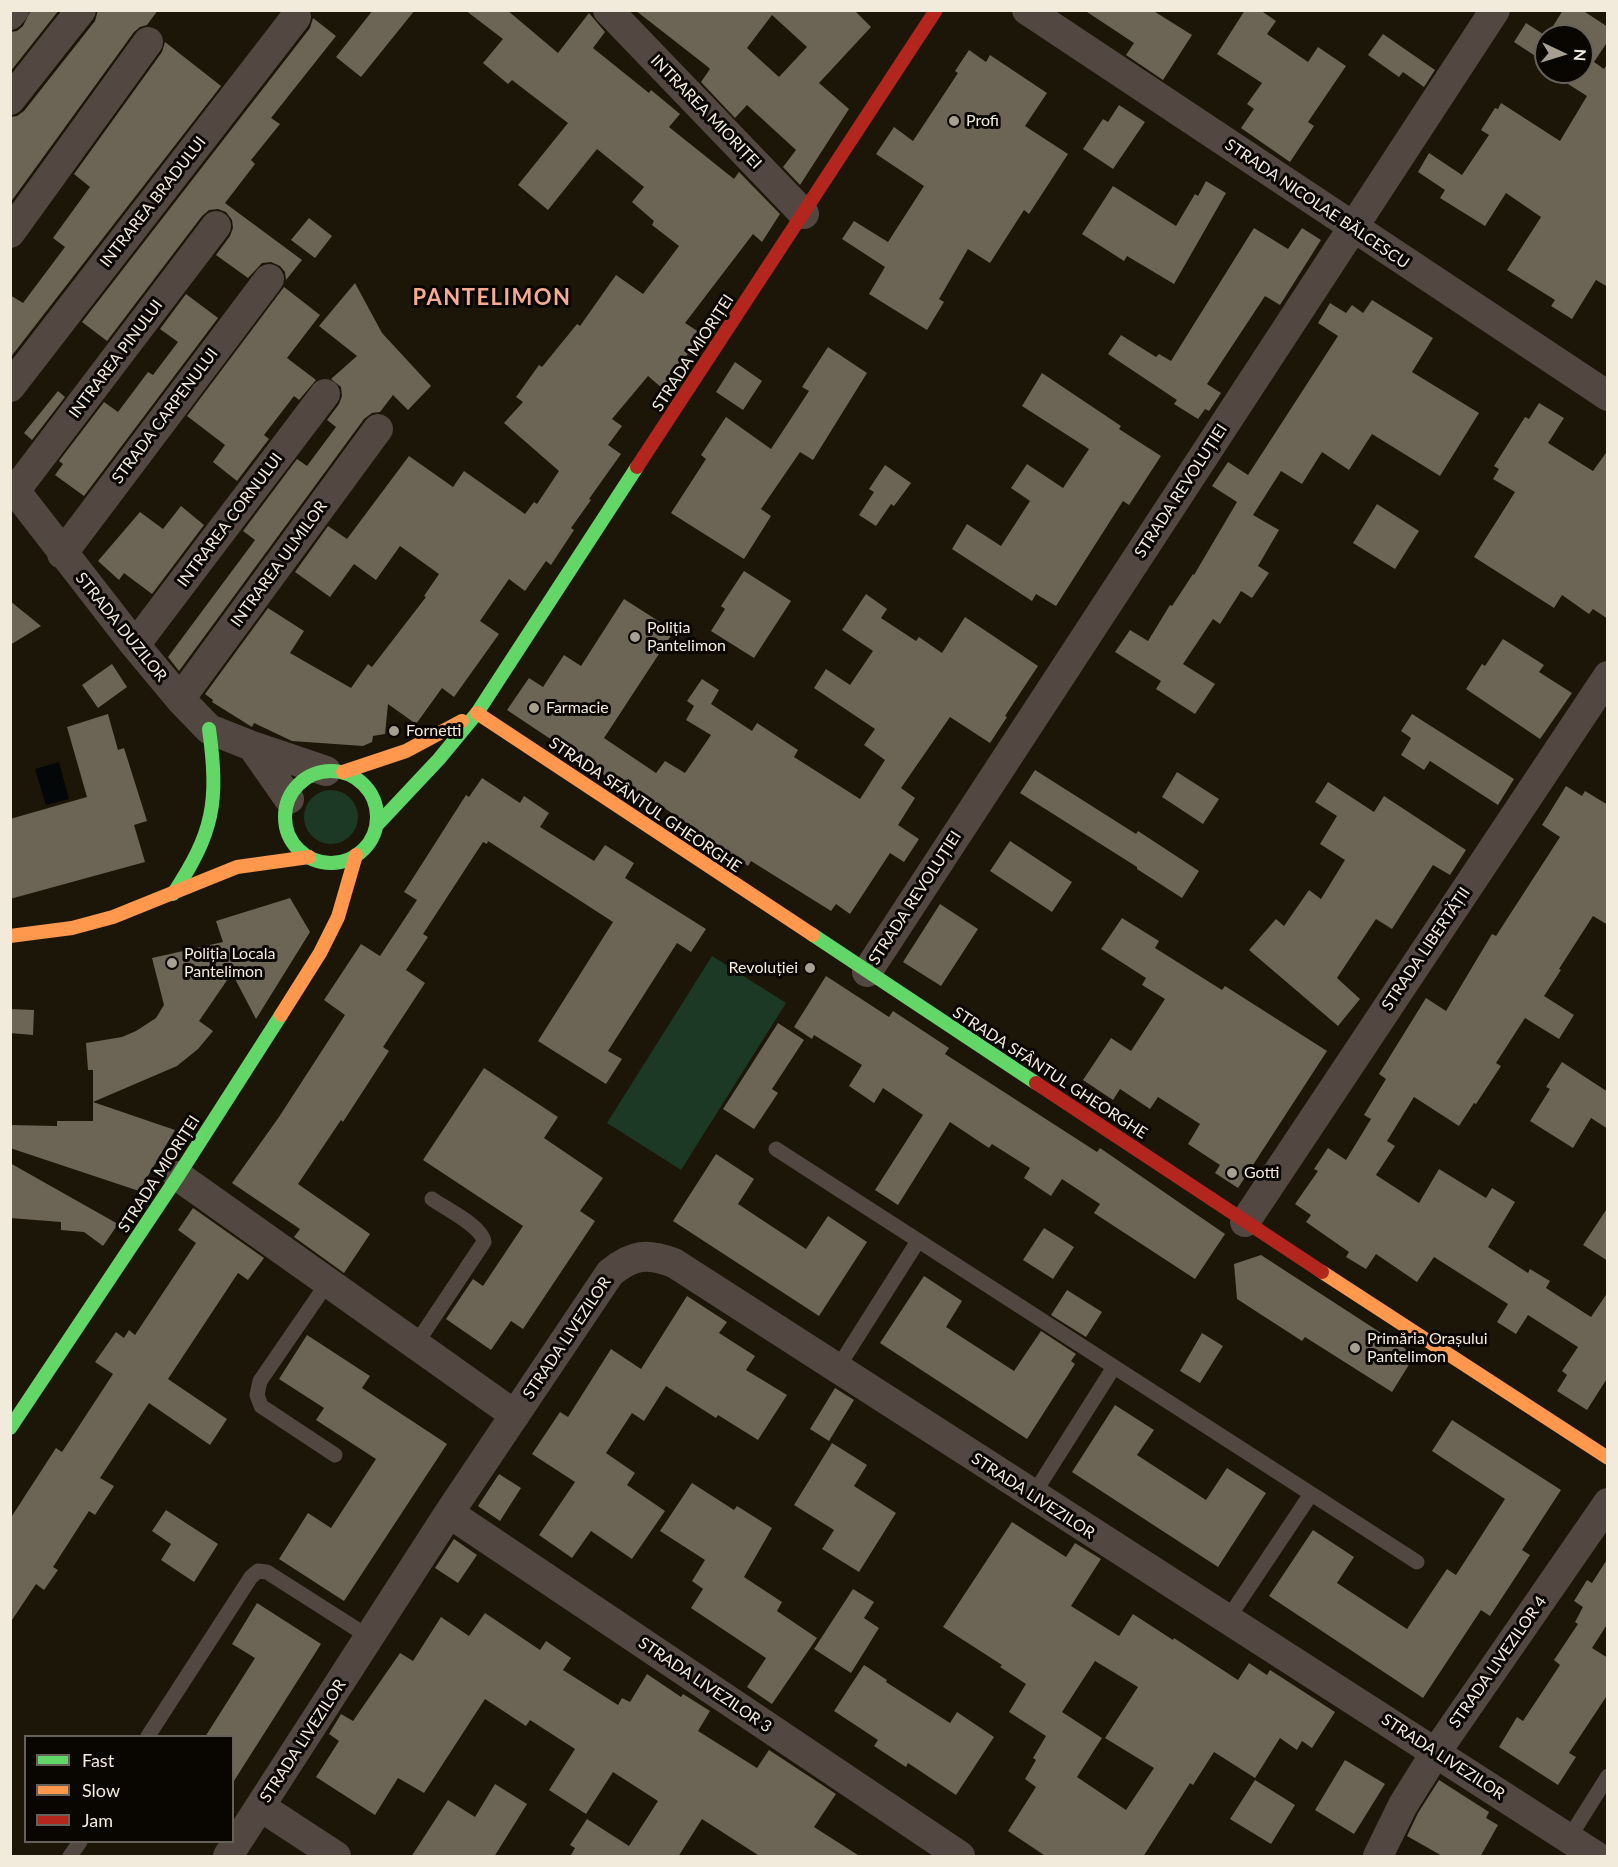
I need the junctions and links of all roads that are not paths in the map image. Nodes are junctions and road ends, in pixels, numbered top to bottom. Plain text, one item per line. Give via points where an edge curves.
1 (14, 10) edge
2 (81, 10) edge
3 (608, 10) edge
4 (936, 10) edge
5 (1028, 10) edge
6 (1495, 10) edge
7 (10, 15) edge
8 (296, 17) dead end
9 (148, 42) dead end
10 (10, 100) edge
11 (804, 214) junction
12 (216, 226) dead end
13 (1353, 228) junction
14 (10, 233) edge
15 (269, 279) dead end
16 (10, 387) edge
17 (325, 394) dead end
18 (1608, 396) edge
19 (378, 429) dead end
20 (12, 490) edge
21 (62, 554) junction
22 (135, 645) junction
23 (1608, 676) edge
24 (180, 699) junction
25 (477, 713) junction
26 (209, 729) junction
27 (252, 746) junction
28 (334, 772) junction
29 (288, 808) junction
30 (377, 825) junction
31 (270, 834) dead end
32 (253, 850) dead end
33 (356, 855) junction
34 (318, 863) junction
35 (237, 867) junction
36 (173, 894) junction
37 (328, 896) dead end
38 (330, 935) junction
39 (10, 936) edge
40 (867, 972) junction
41 (776, 1149) dead end
42 (178, 1176) junction
43 (432, 1199) dead end
44 (1245, 1222) junction
45 (918, 1241) junction
46 (328, 1282) junction
47 (416, 1344) junction
48 (1113, 1367) junction
49 (837, 1369) junction
50 (515, 1414) junction
51 (10, 1428) edge
52 (335, 1455) dead end
53 (1608, 1458) edge
54 (1311, 1494) junction
55 (1032, 1496) junction
56 (1608, 1503) edge
57 (449, 1513) junction
58 (1417, 1562) dead end
59 (1227, 1620) junction
60 (369, 1637) junction
61 (149, 1735) edge
62 (1436, 1752) junction
63 (1608, 1776) edge
64 (261, 1807) junction
65 (235, 1838) edge
66 (1569, 1838) junction
67 (79, 1843) edge
68 (70, 1857) edge
69 (336, 1857) edge
70 (960, 1857) edge
71 (1378, 1857) edge
72 (1596, 1857) edge

1 - 7 street
2 - 10 street
3 - 11 street, INTRAREA MIORIȚEI
4 - 11 street, STRADA MIORIȚEI
5 - 13 street, STRADA NICOLAE BĂLCESCU
6 - 13 street, STRADA REVOLUȚIEI
8 - 16 street, INTRAREA BRADULUI
9 - 14 street
11 - 25 street, STRADA MIORIȚEI
12 - 20 street, INTRAREA PINULUI
13 - 18 street, STRADA NICOLAE BĂLCESCU
13 - 40 street, STRADA REVOLUȚIEI
15 - 21 street, STRADA CARPENULUI
17 - 22 street, INTRAREA CORNULUI
19 - 24 street, INTRAREA ULMILOR
20 - 21 street, STRADA DUZILOR
21 - 22 street, STRADA DUZILOR
22 - 24 street, STRADA DUZILOR
23 - 44 street, STRADA LIBERTĂȚII
24 - 26 street, STRADA DUZILOR
25 - 28 street, STRADA MIORIȚEI via 406,751
25 - 30 street, STRADA MIORIȚEI
25 - 40 street, STRADA SFÂNTUL GHEORGHE
26 - 27 street, STRADA DUZILOR
26 - 36 street via 216,781 214,811 199,854
27 - 28 street, STRADA DUZILOR
27 - 29 street
28 - 29 street via 314,774 304,780 295,789
28 - 30 street via 356,778 366,787 374,799
29 - 31 street
29 - 34 street via 287,830 292,841
30 - 33 street via 366,847
32 - 35 street
33 - 34 street via 345,861
33 - 38 street, STRADA MIORIȚEI
34 - 35 street
35 - 36 street
36 - 39 street via 72,928
37 - 38 street
38 - 42 street, STRADA MIORIȚEI
40 - 44 street, STRADA SFÂNTUL GHEORGHE
41 - 45 lane
42 - 46 street, STRADA LIVEZILOR
42 - 51 street, STRADA MIORIȚEI
43 - 47 lane via 474,1227 483,1235 484,1242
44 - 53 street, STRADA SFÂNTUL GHEORGHE
45 - 48 lane
45 - 49 lane
46 - 47 street, STRADA LIVEZILOR
46 - 52 lane via 260,1381 257,1395 261,1406
47 - 50 street, STRADA LIVEZILOR
48 - 54 lane
48 - 55 lane
49 - 50 street, STRADA LIVEZILOR via 674,1263 657,1256 639,1256 610,1273
49 - 55 street, STRADA LIVEZILOR
50 - 57 street, STRADA LIVEZILOR
54 - 58 lane
54 - 59 lane
55 - 59 street, STRADA LIVEZILOR
56 - 62 street, STRADA LIVEZILOR 4
57 - 60 street, STRADA LIVEZILOR
57 - 70 street, STRADA LIVEZILOR 3
59 - 62 street, STRADA LIVEZILOR
60 - 61 lane via 267,1572 258,1571
60 - 64 street, STRADA LIVEZILOR
62 - 66 street, STRADA LIVEZILOR
62 - 71 street, STRADA LIVEZILOR 4 via 1403,1805
63 - 66 lane
64 - 65 street, STRADA LIVEZILOR
64 - 69 street
66 - 72 street, STRADA LIVEZILOR
67 - 68 lane

